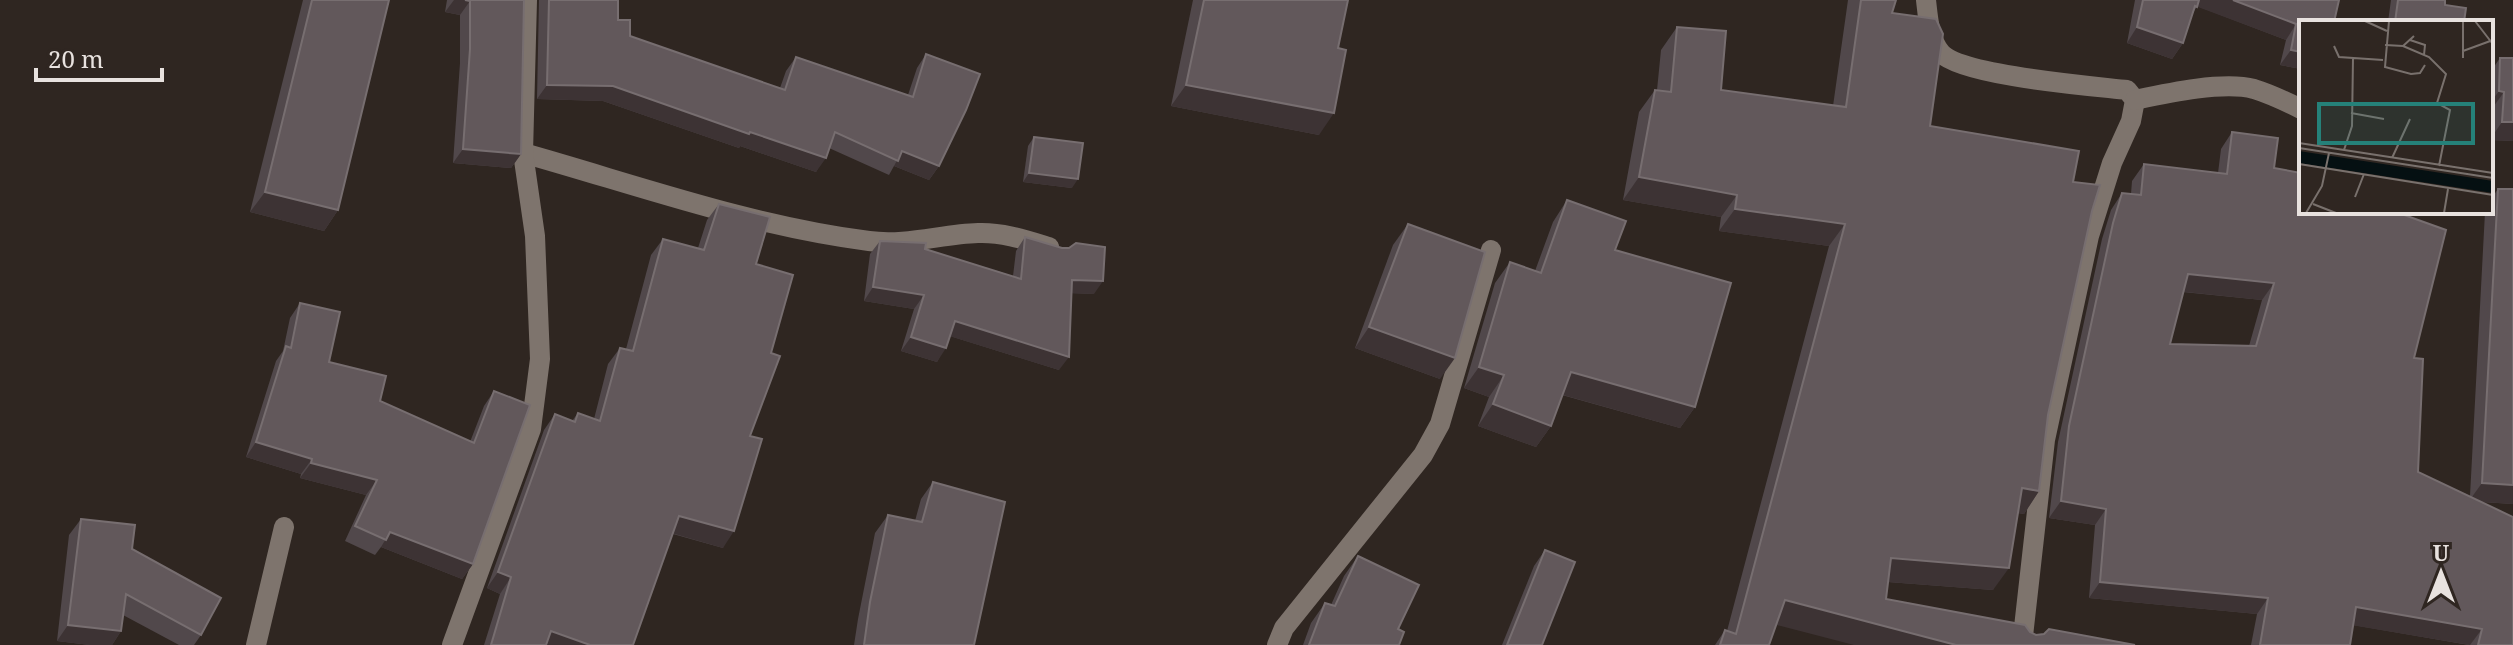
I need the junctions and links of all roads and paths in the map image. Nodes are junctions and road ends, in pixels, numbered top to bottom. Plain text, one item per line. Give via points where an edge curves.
1 (527, 0) edge
2 (1926, 0) edge
3 (2135, 100) junction
4 (2299, 108) edge
5 (523, 153) junction
6 (1056, 249) edge
7 (1491, 250) dead end
8 (284, 527) dead end
9 (256, 645) edge
10 (452, 645) edge
11 (1277, 645) edge
12 (2022, 645) edge

1 - 5 street
2 - 3 street via 1935,45 1944,56 1993,73 2127,90
3 - 4 street via 2226,86 2253,89
3 - 12 street via 2089,236 2045,440
5 - 6 street via 802,231 874,242 981,233
5 - 10 street via 535,236 540,359 531,429
7 - 11 street via 1440,424 1423,455 1284,628
8 - 9 street

